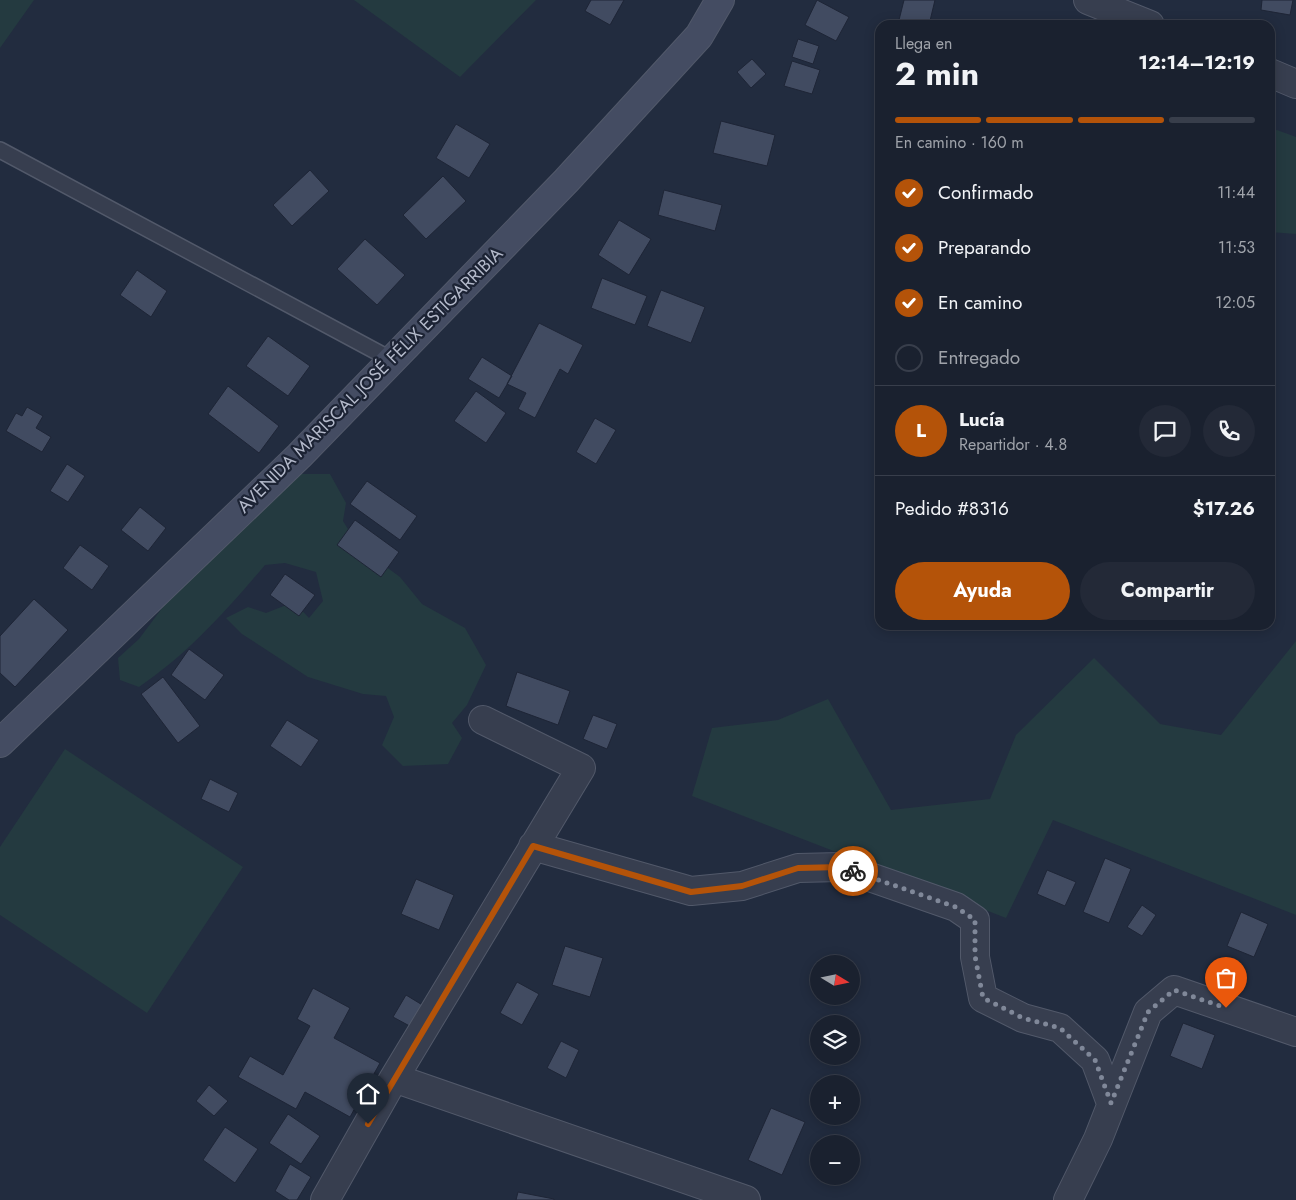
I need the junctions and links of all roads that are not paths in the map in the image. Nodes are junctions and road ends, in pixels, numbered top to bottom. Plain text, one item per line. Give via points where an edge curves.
1 (720, 0) edge
2 (1088, 0) edge
3 (1138, 20) edge
4 (1275, 75) edge
5 (1296, 84) edge
6 (0, 150) edge
7 (392, 360) junction
8 (483, 720) dead end
9 (0, 743) edge
10 (533, 846) junction
11 (1296, 1032) edge
12 (394, 1078) junction
13 (1111, 1103) junction
14 (325, 1200) edge
15 (746, 1200) edge
16 (1068, 1200) edge

1 - 7 main road, AVENIDA MARISCAL JOSÉ FÉLIX ESTIGARRIBIA via 698,36 656,84
2 - 3 street
4 - 5 street
6 - 7 lane
7 - 9 main road, AVENIDA MARISCAL JOSÉ FÉLIX ESTIGARRIBIA via 299,456
8 - 10 street via 581,768
10 - 12 street
10 - 13 street via 691,892 742,886 798,868 841,867 956,907 975,920 975,956 983,998 1023,1018 1060,1028 1095,1060
11 - 13 street via 1174,990 1148,1012
12 - 14 street
12 - 15 street
13 - 16 street via 1098,1139

